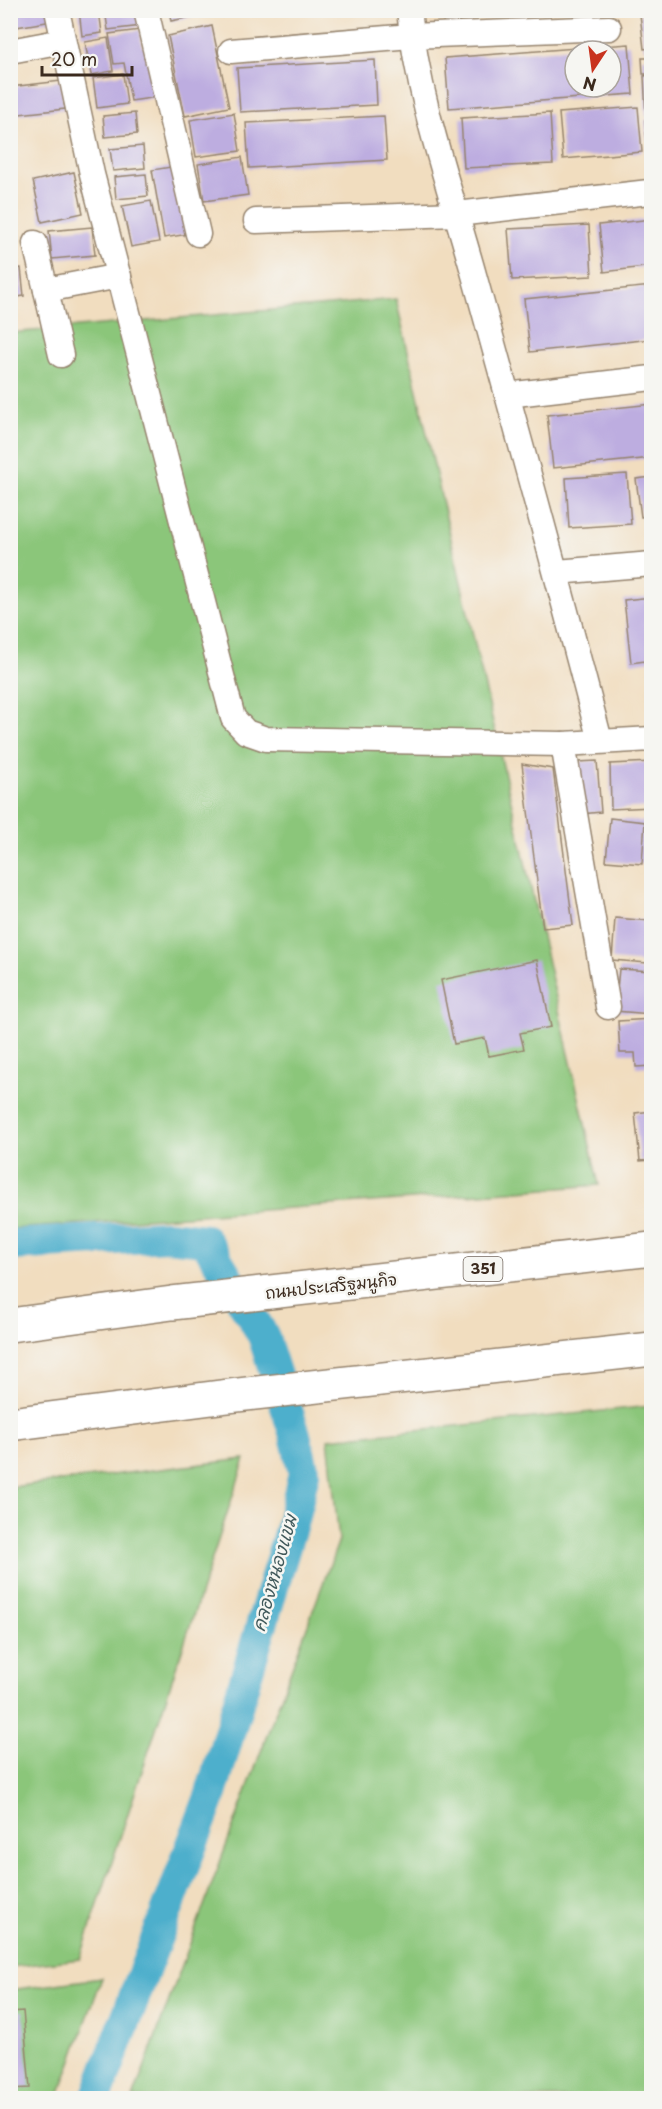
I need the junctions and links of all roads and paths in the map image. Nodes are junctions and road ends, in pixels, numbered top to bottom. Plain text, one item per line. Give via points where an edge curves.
1 (57, 10) edge
2 (146, 10) edge
3 (409, 10) edge
4 (609, 28) dead end
5 (411, 36) junction
6 (63, 41) junction
7 (10, 51) edge
8 (231, 51) dead end
9 (649, 192) dead end
10 (457, 214) junction
11 (256, 221) dead end
12 (198, 234) dead end
13 (35, 243) dead end
14 (118, 276) junction
15 (46, 290) junction
16 (61, 355) dead end
17 (651, 378) edge
18 (507, 395) junction
19 (651, 564) edge
20 (557, 572) junction
21 (651, 739) edge
22 (600, 741) junction
23 (563, 744) junction
24 (608, 1006) dead end
25 (651, 1249) edge
26 (10, 1325) edge
27 (651, 1349) edge
28 (10, 1424) edge

1 - 6 street
2 - 12 street
3 - 5 street
4 - 5 street
5 - 8 street
5 - 10 street via 431,129
6 - 7 street
6 - 14 street
9 - 10 street
10 - 11 street
10 - 18 street
13 - 15 street
14 - 15 street
14 - 23 street via 233,718 246,732 266,739
15 - 16 street
17 - 18 street
18 - 20 street
19 - 20 street
20 - 22 street
21 - 22 street
22 - 23 street
23 - 24 street
25 - 26 main road, ถนนประเสริฐมนูกิจ / 351
27 - 28 main road

